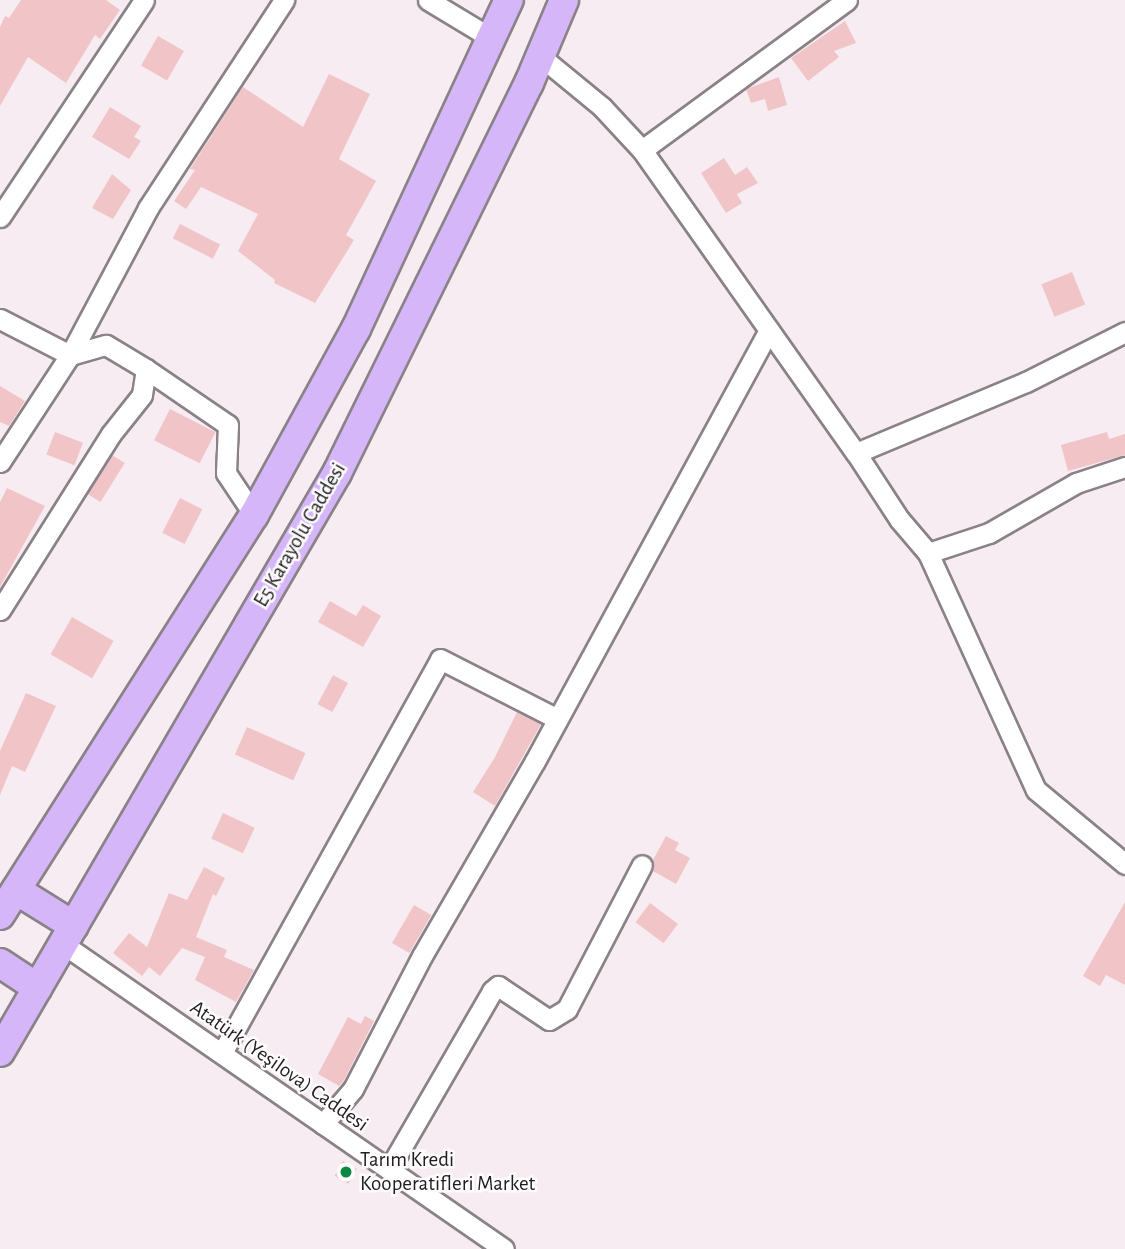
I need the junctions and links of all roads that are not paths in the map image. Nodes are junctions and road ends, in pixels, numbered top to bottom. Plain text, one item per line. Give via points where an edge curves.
1 (144, 0) edge
2 (284, 0) edge
3 (428, 0) edge
4 (509, 0) edge
5 (564, 0) edge
6 (847, 0) edge
7 (491, 38) junction
8 (540, 56) junction
9 (642, 150) junction
10 (0, 217) edge
11 (0, 319) edge
12 (769, 330) junction
13 (1125, 332) edge
14 (70, 355) junction
15 (146, 369) junction
16 (856, 453) junction
17 (0, 462) edge
18 (1125, 467) edge
19 (254, 515) junction
20 (928, 553) junction
21 (0, 610) edge
22 (558, 719) junction
23 (642, 864) dead end
24 (1125, 864) edge
25 (16, 890) junction
26 (0, 915) edge
27 (68, 935) junction
28 (0, 963) edge
29 (38, 988) junction
30 (0, 1052) edge
31 (222, 1054) junction
32 (323, 1124) junction
33 (389, 1169) junction
34 (504, 1249) edge

1 - 10 street
2 - 14 street via 148,208
3 - 7 street
4 - 7 highway
5 - 8 highway, E5 Karayolu Caddesi
6 - 9 street
7 - 19 highway via 356,329
8 - 9 street via 602,107
8 - 27 highway, E5 Karayolu Caddesi via 337,473
9 - 12 street
11 - 14 street
12 - 16 street
12 - 22 street
13 - 16 street via 1026,382
14 - 15 street via 106,345
14 - 17 street
15 - 19 street via 228,425 226,473
15 - 21 street via 142,395 111,434
16 - 20 street via 899,519
18 - 20 street via 1076,483 989,533
19 - 25 highway
20 - 24 street via 1036,790
22 - 31 street via 439,659
22 - 32 street via 422,956 353,1089
23 - 33 street via 567,1009 549,1020 498,986 492,991
25 - 26 highway
25 - 27 highway
27 - 29 highway, E5 Karayolu Caddesi
27 - 31 street, Atatürk (Yeşilova) Caddesi
28 - 29 highway
29 - 30 highway, E5 Karayolu Caddesi
31 - 32 street, Atatürk (Yeşilova) Caddesi
32 - 33 street, Atatürk (Yeşilova) Caddesi
33 - 34 street, Atatürk (Yeşilova) Caddesi

